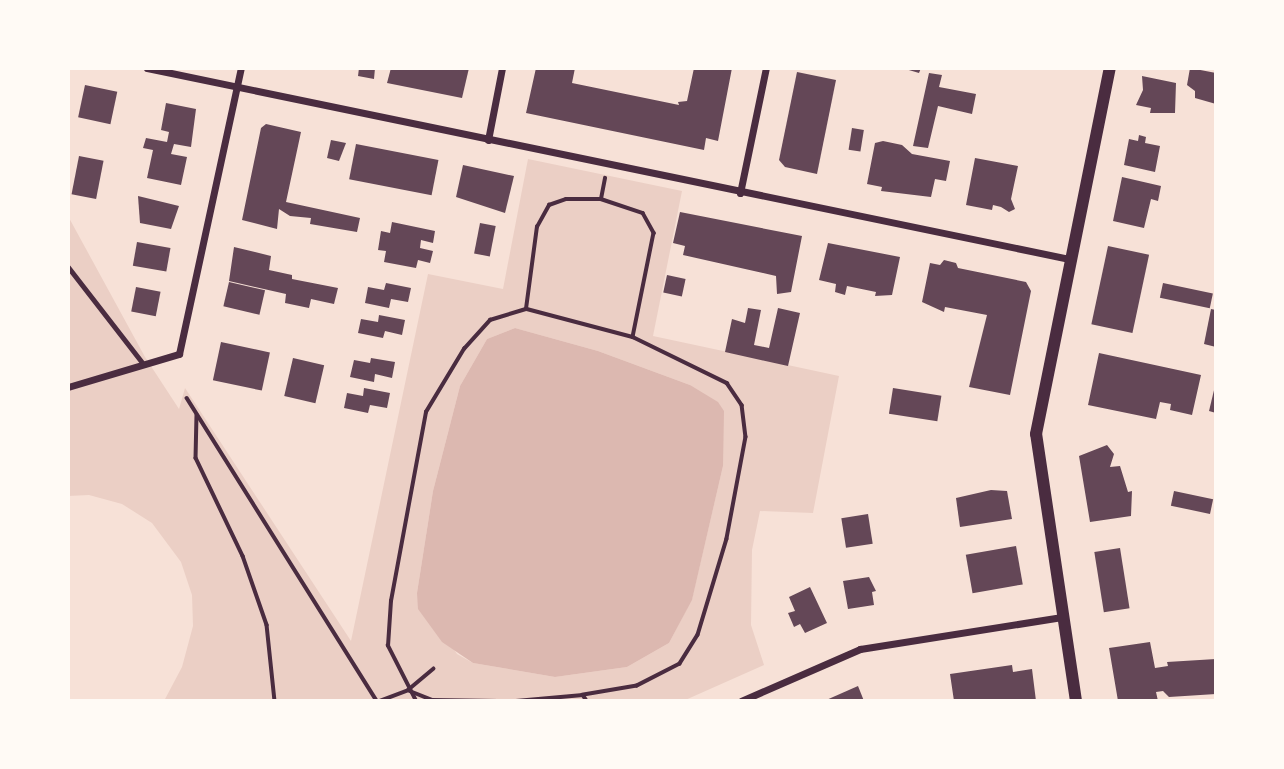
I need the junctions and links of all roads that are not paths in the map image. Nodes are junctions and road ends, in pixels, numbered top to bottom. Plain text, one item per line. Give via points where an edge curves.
1 (147, 68) edge
2 (241, 68) edge
3 (502, 68) edge
4 (766, 68) edge
5 (1110, 68) edge
6 (237, 87) junction
7 (488, 140) junction
8 (740, 193) junction
9 (1069, 260) junction
10 (68, 267) edge
11 (144, 365) junction
12 (68, 387) edge
13 (1063, 617) junction
14 (741, 701) edge
15 (1076, 701) edge

1 - 6 street
2 - 6 street
3 - 7 street
4 - 8 street
5 - 9 street
6 - 7 street
6 - 11 street via 179,354
7 - 8 street
8 - 9 street
9 - 13 street via 1036,434
10 - 11 lane
11 - 12 street
13 - 14 street via 860,649
13 - 15 street

